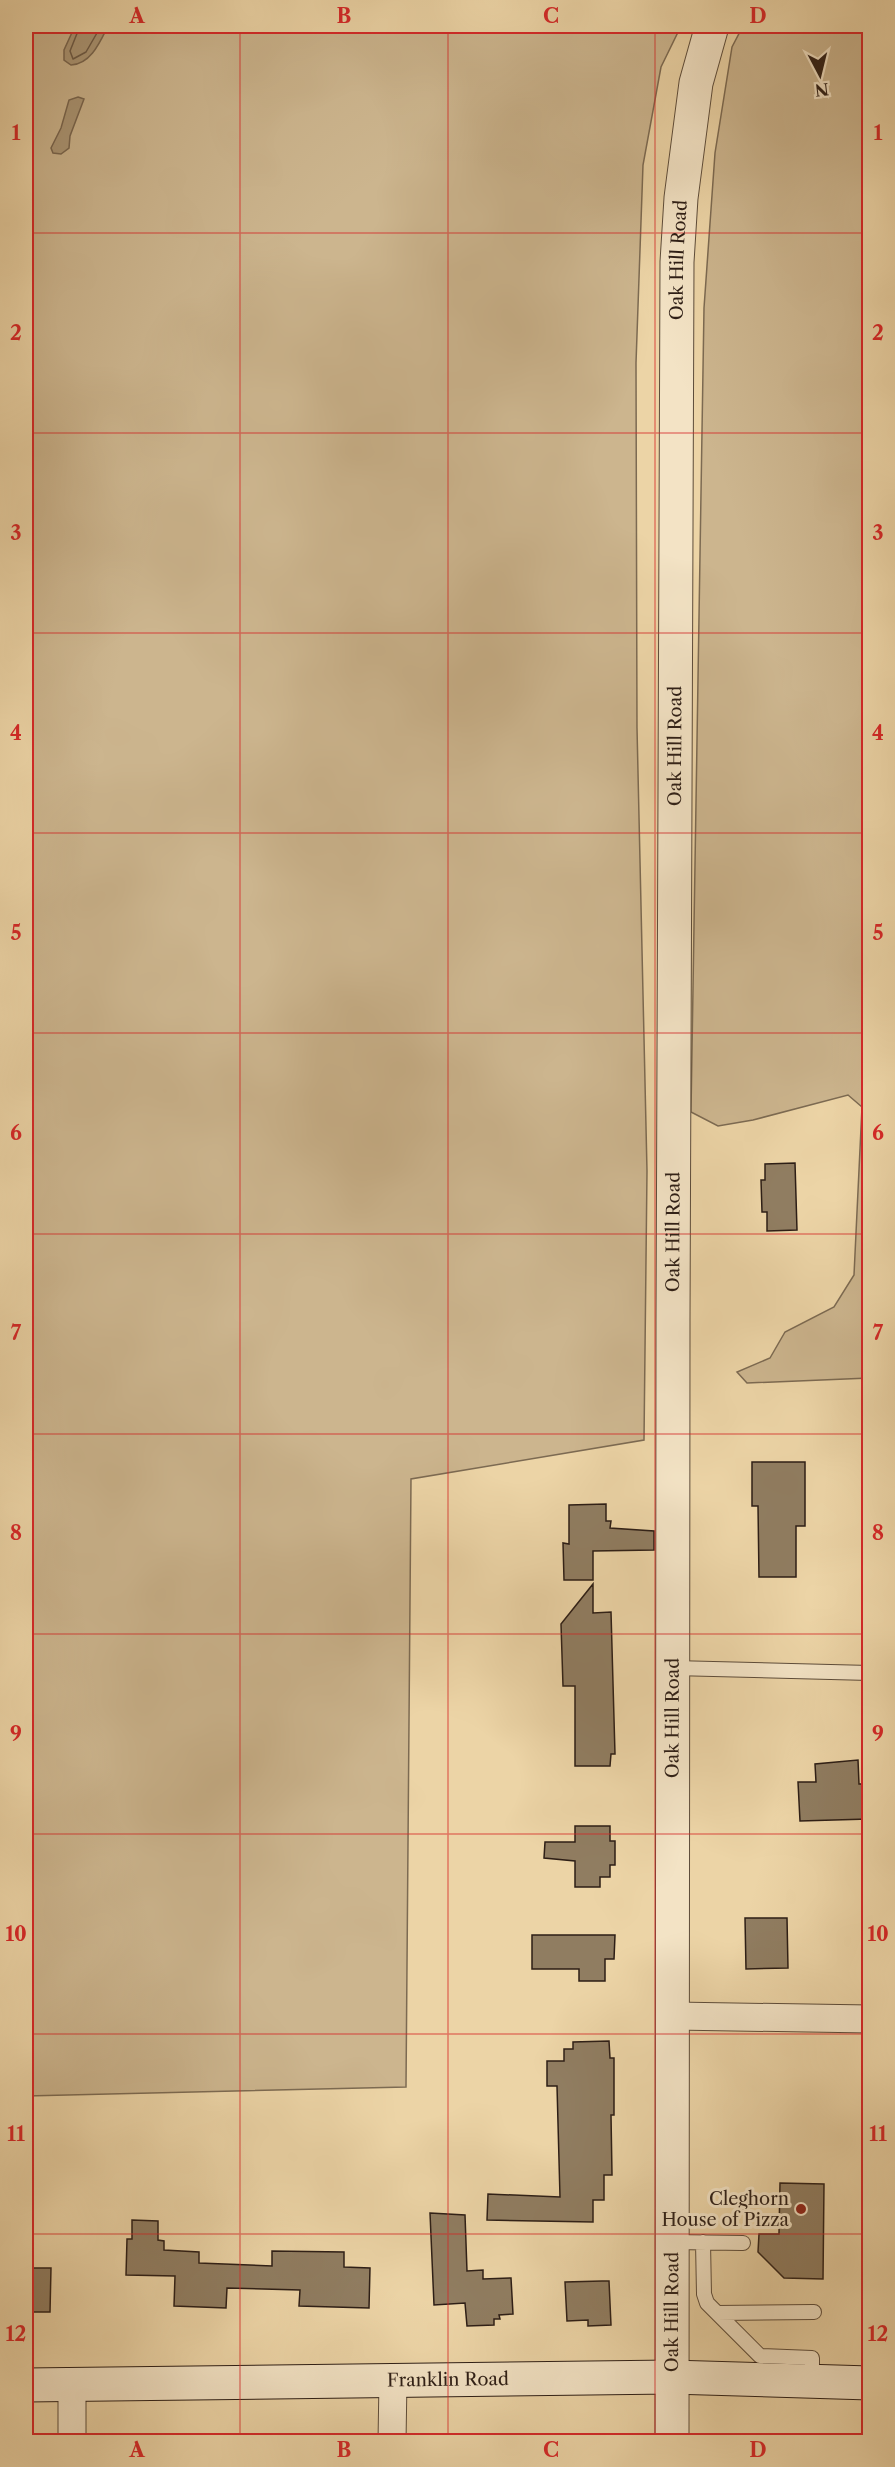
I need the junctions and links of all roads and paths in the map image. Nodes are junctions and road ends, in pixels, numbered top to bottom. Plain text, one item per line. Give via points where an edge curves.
1 (712, 26) edge
2 (673, 1668) junction
3 (870, 1673) edge
4 (674, 2016) junction
5 (870, 2019) edge
6 (688, 2242) junction
7 (743, 2243) dead end
8 (688, 2294) junction
9 (814, 2312) dead end
10 (717, 2313) junction
11 (760, 2368) junction
12 (671, 2377) junction
13 (393, 2380) junction
14 (870, 2383) edge
15 (26, 2385) edge
16 (72, 2385) junction
17 (72, 2442) edge
18 (392, 2442) edge
19 (672, 2442) edge

1 - 2 street, Oak Hill Road via 696,83 677,262
2 - 3 lane
2 - 4 street, Oak Hill Road
4 - 5 street
4 - 6 street, Oak Hill Road
6 - 7 lane
6 - 8 street, Oak Hill Road
8 - 10 lane
8 - 12 street, Oak Hill Road
9 - 10 lane
10 - 11 lane
11 - 12 street, Franklin Road
11 - 14 street, Franklin Road via 812,2381
12 - 13 street, Franklin Road
12 - 19 street, Oak Hill Road
13 - 16 street, Franklin Road
13 - 18 street
15 - 16 street, Franklin Road
16 - 17 street

